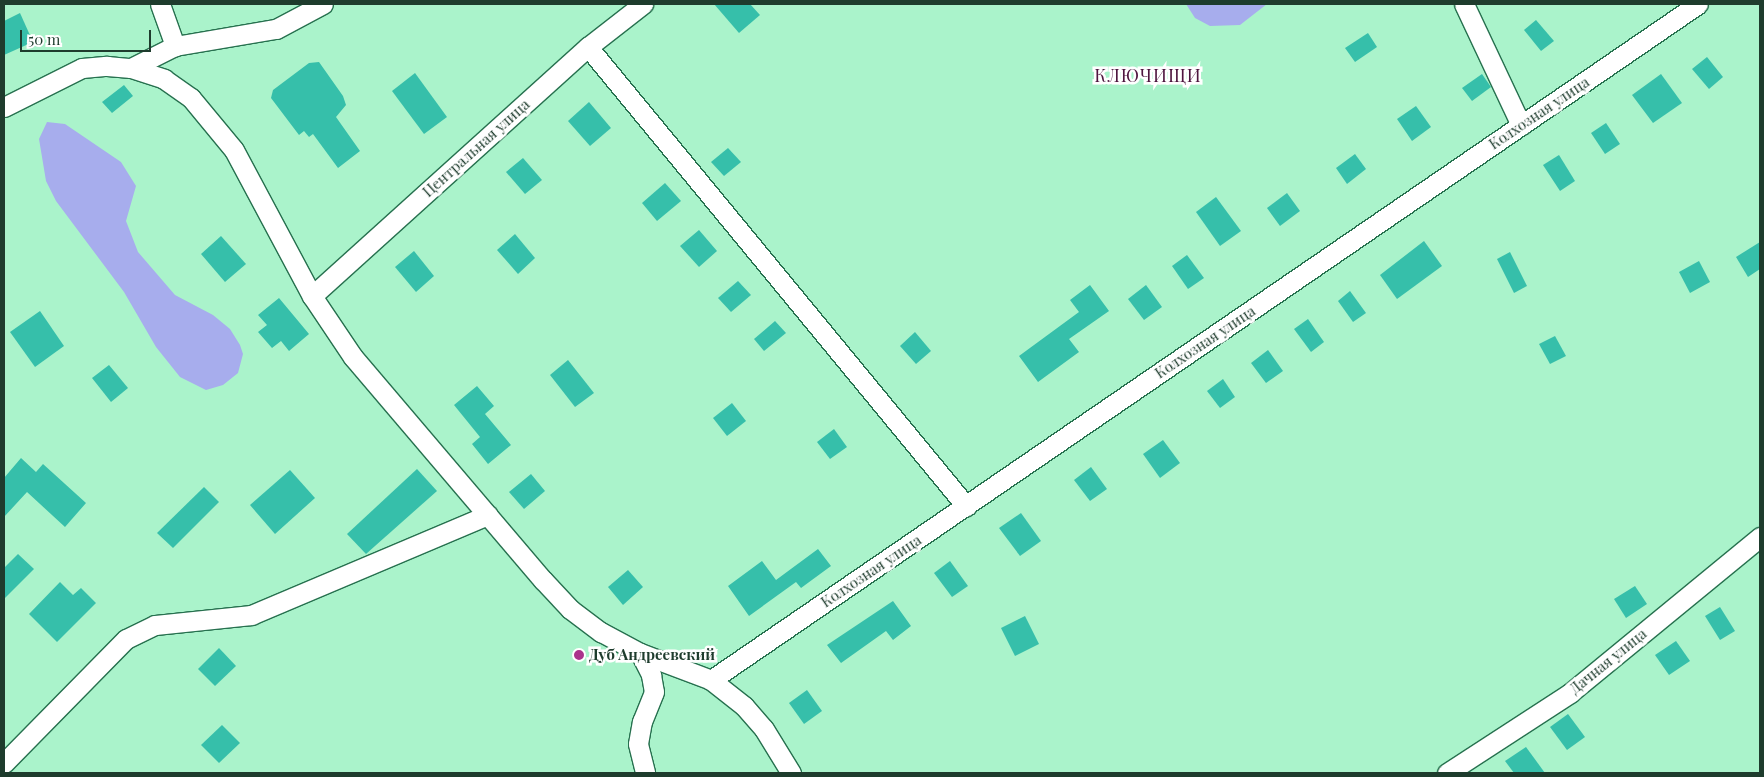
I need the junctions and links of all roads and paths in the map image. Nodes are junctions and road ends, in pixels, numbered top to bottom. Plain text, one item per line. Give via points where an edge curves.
1 (160, 4) edge
2 (323, 4) edge
3 (643, 4) edge
4 (1464, 4) edge
5 (1698, 4) edge
6 (175, 46) junction
7 (588, 47) junction
8 (131, 68) junction
9 (4, 107) edge
10 (1521, 125) junction
11 (312, 296) junction
12 (966, 506) junction
13 (488, 515) junction
14 (1760, 537) edge
15 (640, 653) junction
16 (712, 680) junction
17 (4, 763) edge
18 (645, 773) edge
19 (791, 773) edge
20 (1447, 773) edge

1 - 6 street
2 - 6 street via 276,29
3 - 7 street, Центральная улица
4 - 10 street
5 - 10 street, Колхозная улица
6 - 8 street
7 - 11 street, Центральная улица
7 - 12 street
8 - 9 street via 82,68
8 - 11 street via 164,79 191,98 214,124 234,150
10 - 12 street, Колхозная улица
11 - 13 street via 353,357
12 - 16 street, Колхозная улица
13 - 15 street via 570,609 601,632
13 - 17 street via 251,615 155,625 126,639
14 - 20 street, Дачная улица via 1570,692
15 - 16 street
15 - 18 street via 651,675 654,692 642,721 638,744
16 - 19 street via 744,706 764,729

